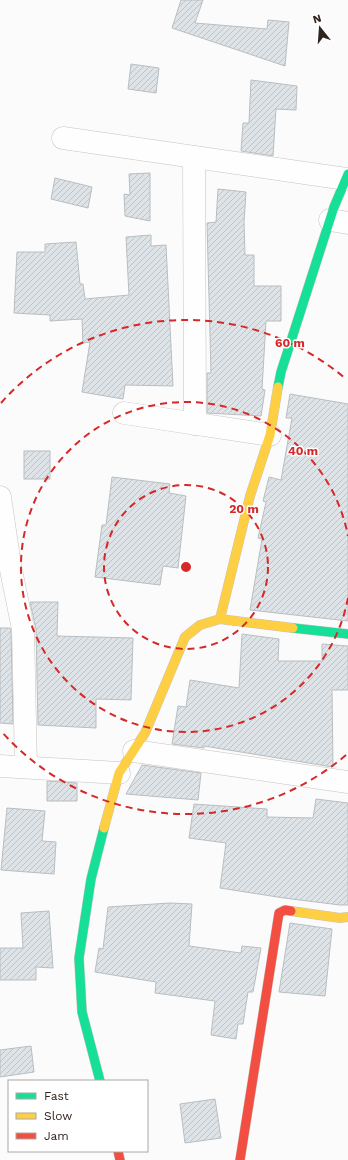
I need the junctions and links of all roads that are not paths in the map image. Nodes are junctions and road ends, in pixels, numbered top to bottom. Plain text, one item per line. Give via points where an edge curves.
1 (63, 138) dead end
2 (194, 157) junction
3 (347, 177) edge
4 (339, 221) edge
5 (124, 413) dead end
6 (195, 424) junction
7 (270, 435) junction
8 (0, 497) edge
9 (220, 619) junction
10 (348, 634) edge
11 (134, 751) junction
12 (0, 766) edge
13 (26, 768) junction
14 (119, 773) junction
15 (348, 782) edge
16 (348, 917) edge
17 (100, 1080) edge
18 (240, 1160) edge

1 - 2 street
2 - 3 street
2 - 6 street
3 - 4 street
4 - 7 street via 281,372
5 - 6 street
6 - 7 street
7 - 9 street via 250,496
8 - 13 street via 23,629
9 - 10 street
9 - 11 street via 200,625 185,637 145,733
11 - 14 street
11 - 15 street
12 - 13 street
13 - 14 street
14 - 17 street via 90,879 79,958 82,1012
16 - 18 street via 285,910 280,913

